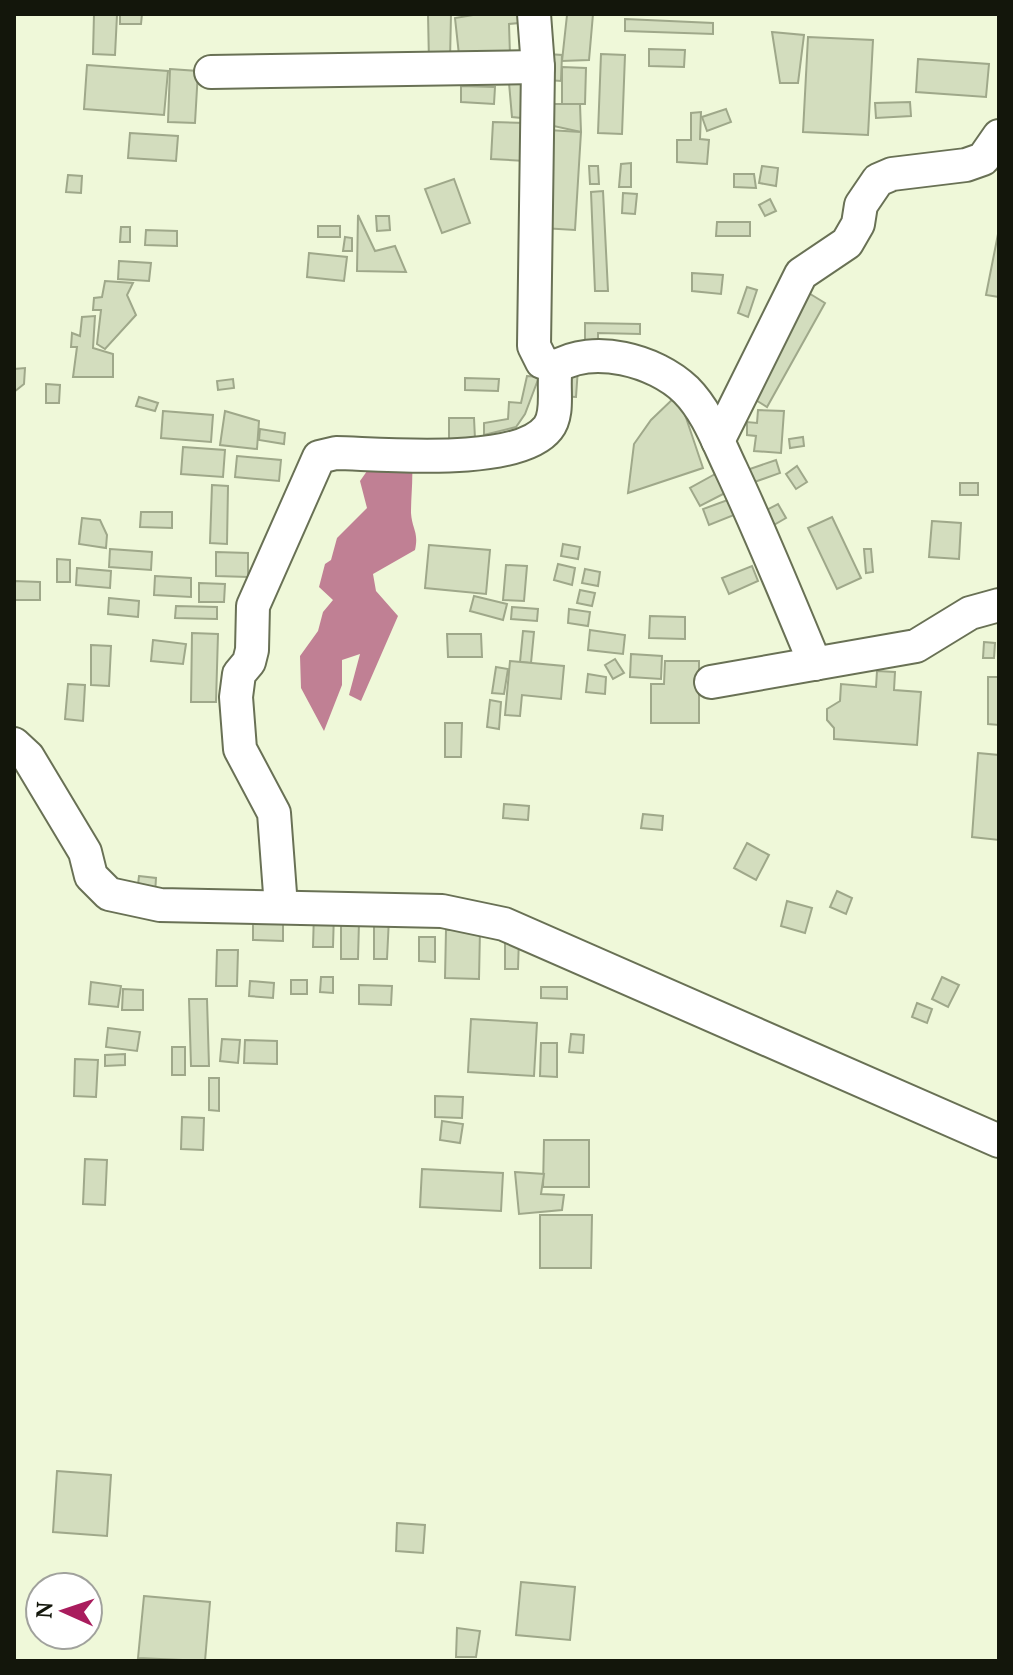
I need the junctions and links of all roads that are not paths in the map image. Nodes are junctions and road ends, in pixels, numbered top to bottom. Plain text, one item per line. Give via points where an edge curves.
1 (534, 14) edge
2 (538, 67) junction
3 (211, 72) dead end
4 (999, 136) edge
5 (556, 367) junction
6 (718, 441) junction
7 (999, 605) edge
8 (815, 664) junction
9 (711, 682) dead end
10 (14, 744) edge
11 (281, 907) junction
12 (999, 1141) edge

1 - 2 street
2 - 3 street
2 - 5 street via 534,346 542,362
4 - 6 street via 983,159 878,180 861,205 847,243 801,274
5 - 6 street via 602,356 665,375 686,390
5 - 11 street via 553,420 533,438 485,456 336,453 319,457 312,469 253,606 252,650 239,674 236,697 240,749 274,813
6 - 8 street
7 - 8 street via 970,613 916,646
8 - 9 street
10 - 11 street via 28,757 85,852 91,876 109,894 160,905
11 - 12 street via 442,911 504,924

